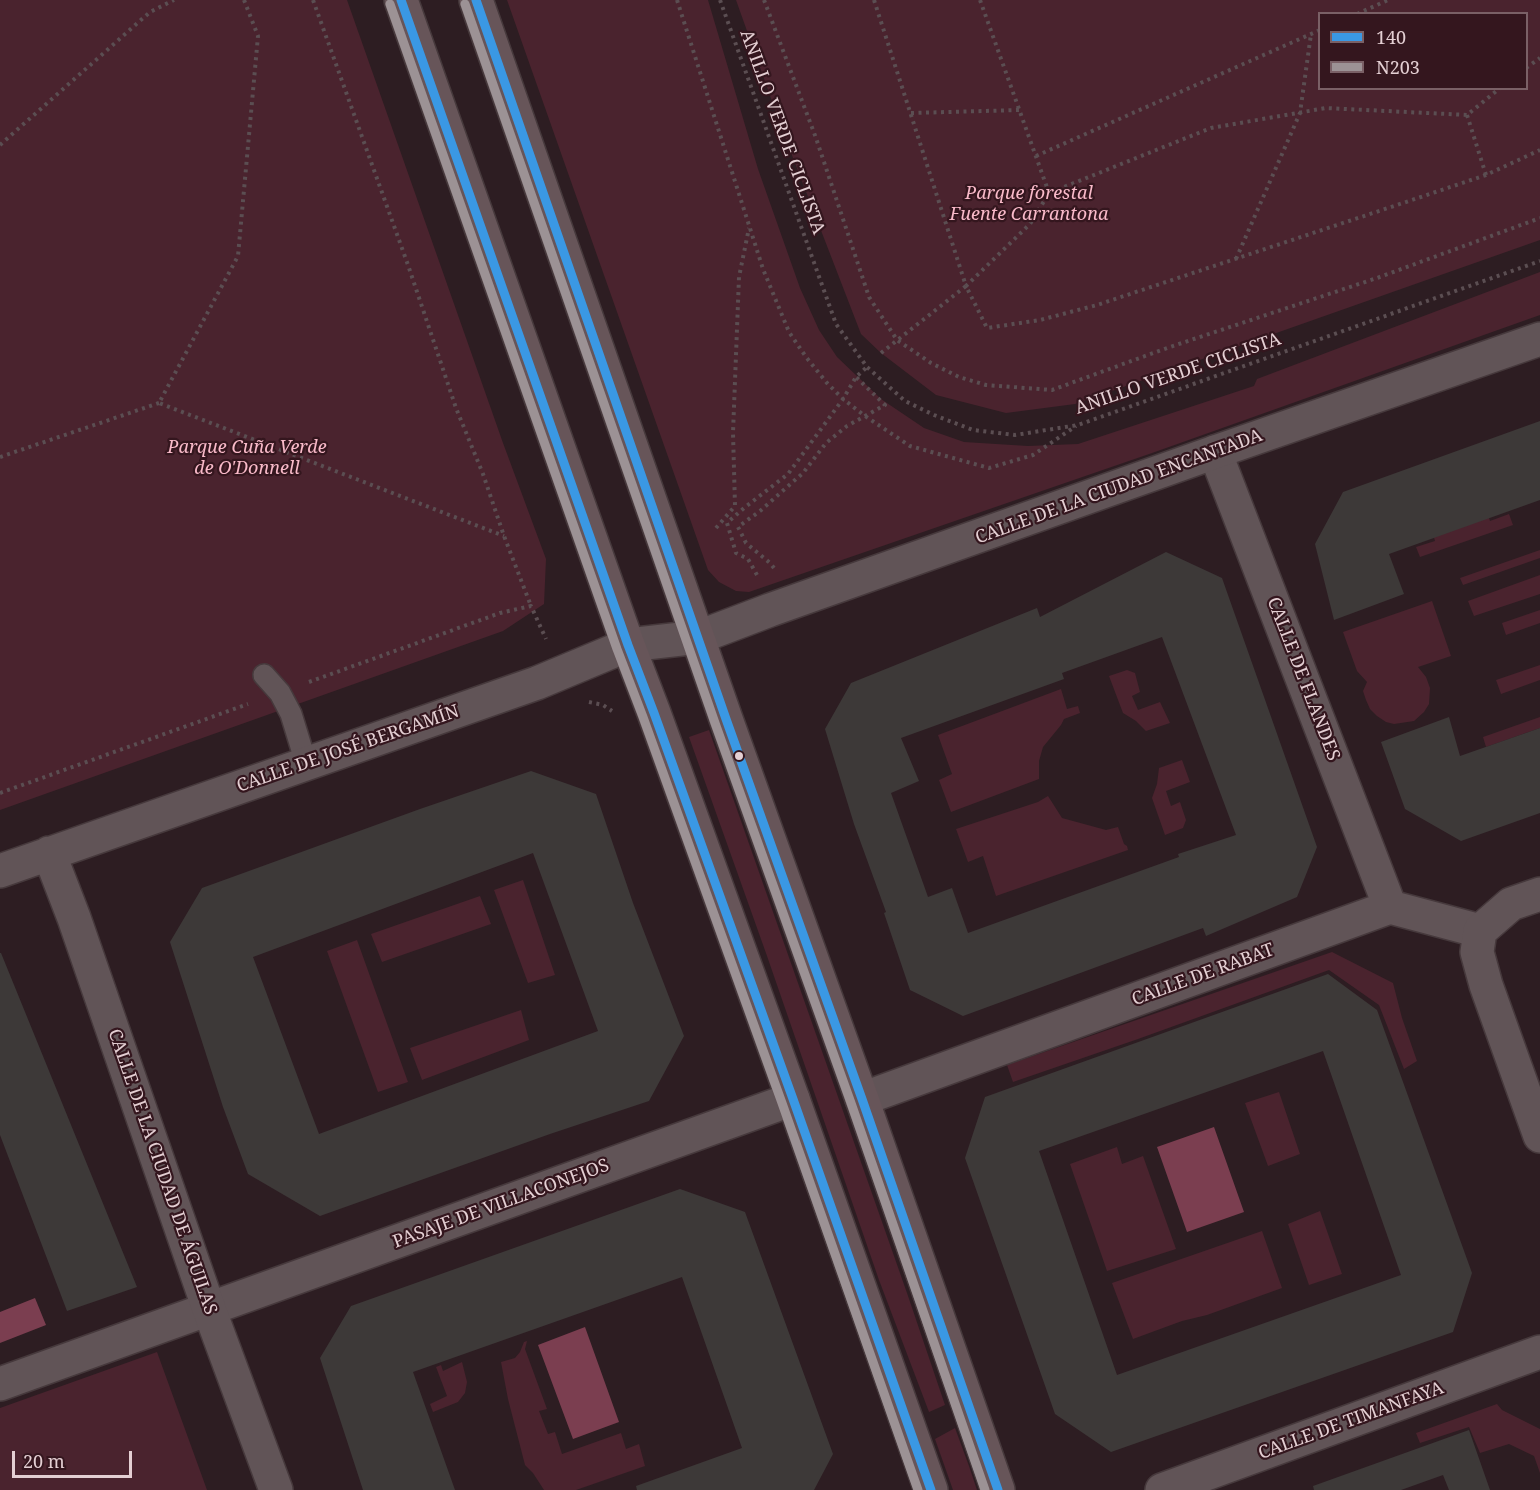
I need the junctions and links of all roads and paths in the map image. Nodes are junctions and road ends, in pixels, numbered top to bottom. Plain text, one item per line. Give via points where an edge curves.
1 (174, 0) edge
2 (244, 0) edge
3 (313, 0) edge
4 (401, 0) edge
5 (476, 0) edge
6 (677, 0) edge
7 (720, 0) edge
8 (765, 0) edge
9 (874, 0) edge
10 (980, 0) edge
11 (1388, 0) edge
12 (1361, 12) edge
13 (1318, 31) edge
14 (1311, 34) junction
15 (1540, 58) edge
16 (1528, 67) edge
17 (1498, 90) edge
18 (1020, 110) junction
19 (911, 113) junction
20 (1300, 113) junction
21 (1467, 115) junction
22 (0, 146) edge
23 (1540, 150) edge
24 (1036, 156) junction
25 (1486, 175) junction
26 (1049, 193) junction
27 (1540, 218) edge
28 (749, 226) junction
29 (1235, 260) junction
30 (1540, 261) edge
31 (966, 286) junction
32 (1540, 339) edge
33 (897, 340) junction
34 (881, 353) dead end
35 (867, 367) junction
36 (856, 377) junction
37 (843, 399) junction
38 (159, 402) junction
39 (865, 416) junction
40 (1078, 425) junction
41 (1215, 452) junction
42 (0, 457) edge
43 (716, 528) dead end
44 (504, 536) junction
45 (776, 572) dead end
46 (760, 584) dead end
47 (531, 606) dead end
48 (699, 637) junction
49 (628, 645) junction
50 (264, 675) dead end
51 (582, 701) dead end
52 (616, 713) dead end
53 (306, 763) junction
54 (50, 853) junction
55 (0, 871) edge
56 (1540, 894) edge
57 (1390, 907) junction
58 (1480, 931) junction
59 (794, 1099) junction
60 (862, 1099) junction
61 (1540, 1136) edge
62 (209, 1309) junction
63 (1540, 1352) edge
64 (0, 1384) edge
65 (276, 1490) edge
66 (931, 1490) edge
67 (998, 1490) edge
68 (1162, 1490) edge

1 - 22 path via 150,12
2 - 38 path via 258,36 238,256
3 - 44 path
4 - 49 main road
5 - 48 main road
6 - 28 path
7 - 35 path, ANILLO VERDE CICLISTA via 836,324
8 - 33 path via 869,297
9 - 19 path
10 - 18 path
11 - 12 path
13 - 14 path
14 - 20 path
14 - 24 path
15 - 16 path
17 - 21 path
18 - 19 path
18 - 24 path
19 - 31 path
20 - 21 path via 1326,108
20 - 26 path via 1211,128
20 - 29 path
21 - 25 path
23 - 25 path
24 - 26 path
25 - 29 path
26 - 31 path via 1030,224
27 - 33 path via 1052,390 986,385 959,377
28 - 37 path via 789,332
28 - 43 path via 739,277 733,433 735,506
29 - 31 path via 1097,306 987,328
30 - 40 path, ANILLO VERDE CICLISTA
31 - 33 path
32 - 41 street, CALLE DE LA CIUDAD ENCANTADA
33 - 34 path
35 - 36 path
35 - 40 path, ANILLO VERDE CICLISTA via 905,401 973,430 1015,435
36 - 37 path
36 - 39 path via 885,405
37 - 39 path
37 - 46 path via 788,474 727,523 736,553 748,558
38 - 42 path
38 - 44 path
39 - 40 path via 910,446 989,468 1033,455
39 - 45 path via 826,442 803,473 738,527 746,543
41 - 48 street, CALLE DE LA CIUDAD ENCANTADA
41 - 57 street, CALLE DE FLANDES
44 - 47 path
48 - 49 street, CALLE DE JOSÉ BERGAMÍN
48 - 60 main road
49 - 53 street, CALLE DE JOSÉ BERGAMÍN via 537,683
49 - 59 main road
50 - 53 lane via 291,714
51 - 52 path via 603,705
53 - 54 street, CALLE DE JOSÉ BERGAMÍN
54 - 55 street, CALLE DE JOSÉ BERGAMÍN
54 - 62 street, CALLE DE LA CIUDAD DE ÁGUILAS
56 - 58 street via 1511,904
57 - 58 street
57 - 60 street, CALLE DE RABAT
58 - 61 street via 1477,952 1486,985
59 - 62 street, PASAJE DE VILLACONEJOS
59 - 66 main road
60 - 67 main road
62 - 64 street, PASAJE DE VILLACONEJOS
62 - 65 street, CALLE DE LA CIUDAD DE ÁGUILAS
63 - 68 street, CALLE DE TIMANFAYA

